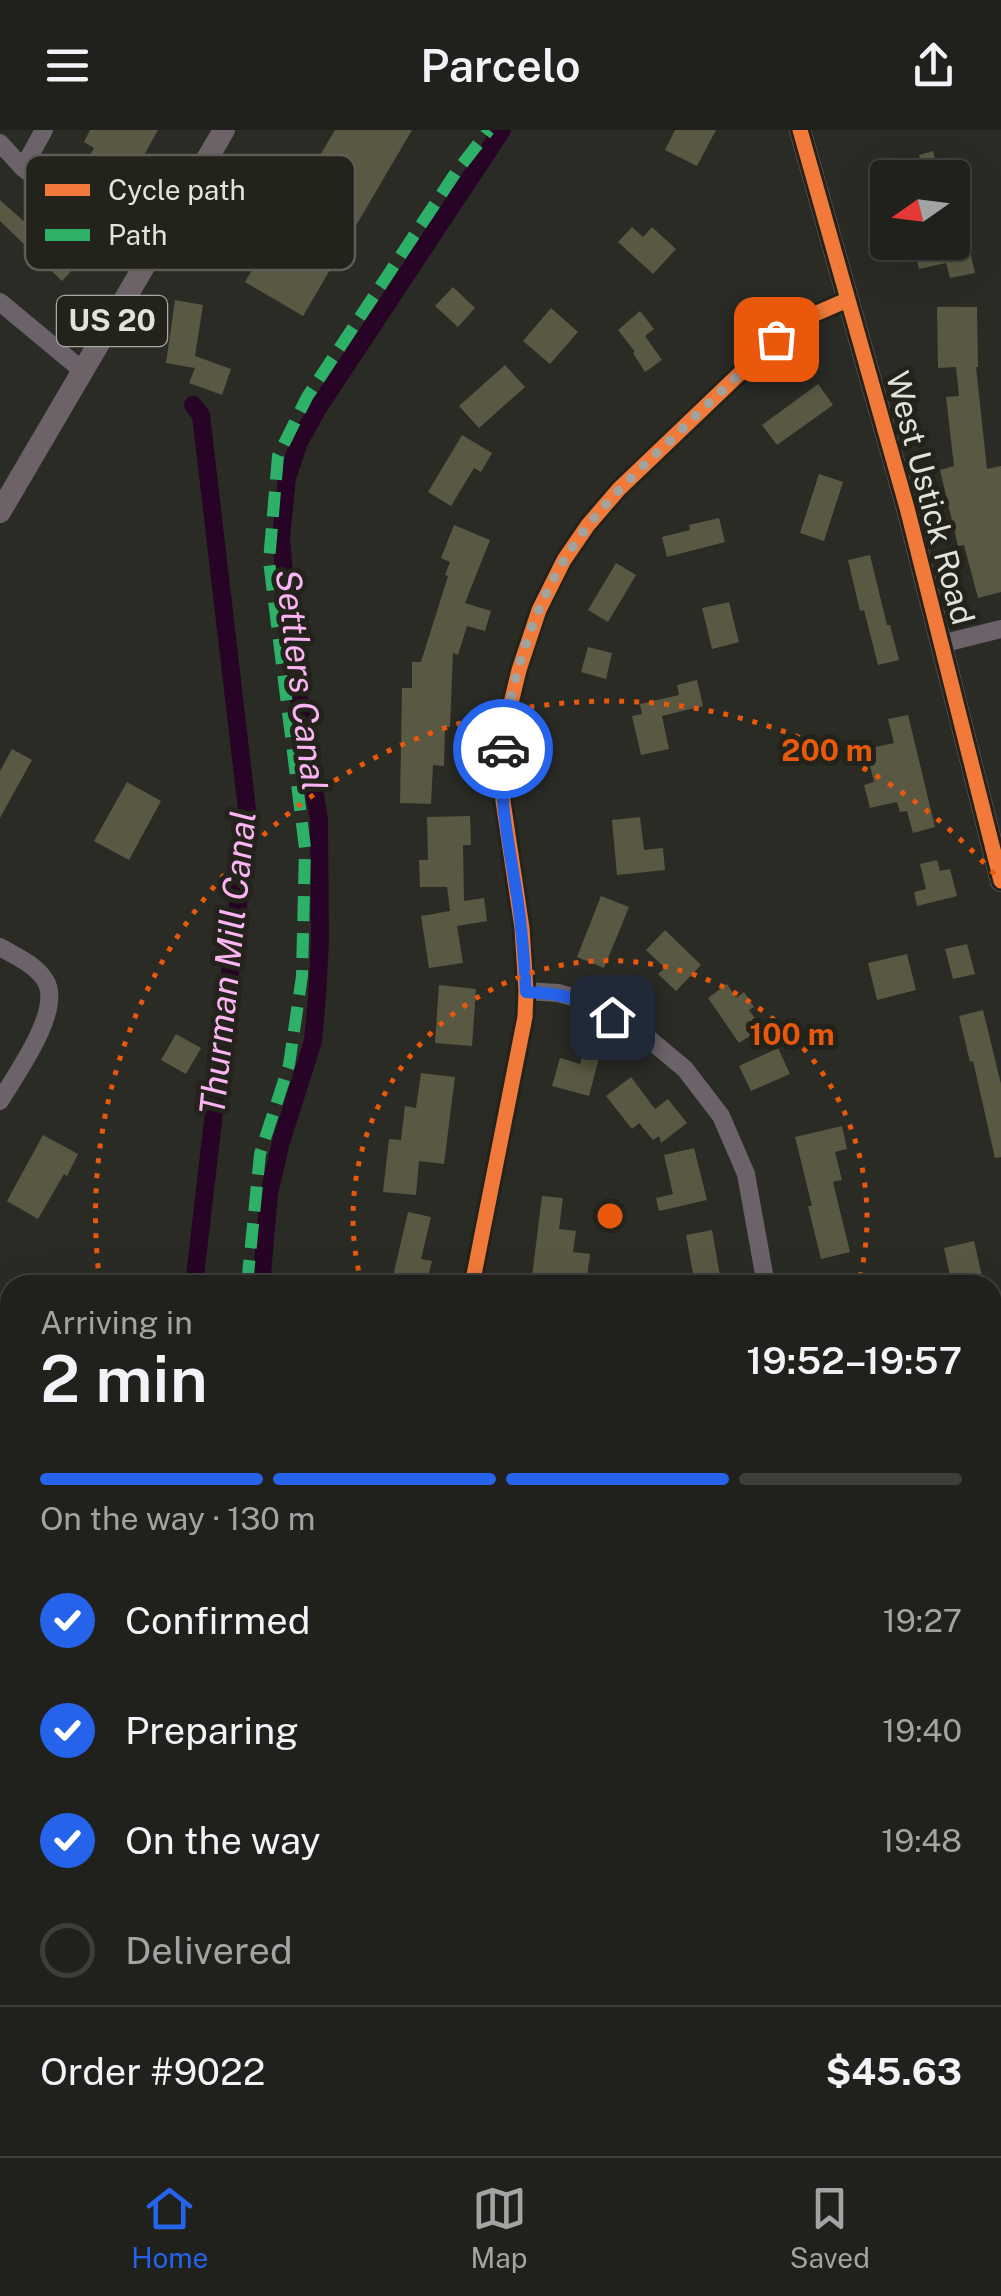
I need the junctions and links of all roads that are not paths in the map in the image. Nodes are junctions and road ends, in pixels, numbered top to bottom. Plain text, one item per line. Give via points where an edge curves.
1 (44, 130) edge
2 (224, 130) edge
3 (800, 130) edge
4 (0, 143) edge
5 (30, 155) edge
6 (209, 155) edge
7 (25, 164) edge
8 (23, 168) joint
9 (142, 270) edge
10 (847, 300) junction
11 (0, 302) edge
12 (82, 371) junction
13 (0, 512) edge
14 (1001, 629) edge
15 (941, 644) junction
16 (1001, 881) edge
17 (0, 947) edge
18 (526, 992) junction
19 (0, 1102) edge
20 (474, 1275) edge
21 (764, 1275) edge

1 - 5 street
2 - 6 main road, US 20
3 - 10 main road, West Ustick Road
4 - 8 street
7 - 8 street
9 - 12 main road, US 20
10 - 15 main road, West Ustick Road
10 - 18 street via 776,339 619,490 564,560 539,610 519,670 501,766
11 - 12 street
12 - 13 main road, US 20
14 - 15 street
15 - 16 main road, West Ustick Road
17 - 19 street via 32,966 50,992 45,1022
18 - 20 street
18 - 21 street via 580,1000 643,1034 685,1070 721,1116 746,1174

